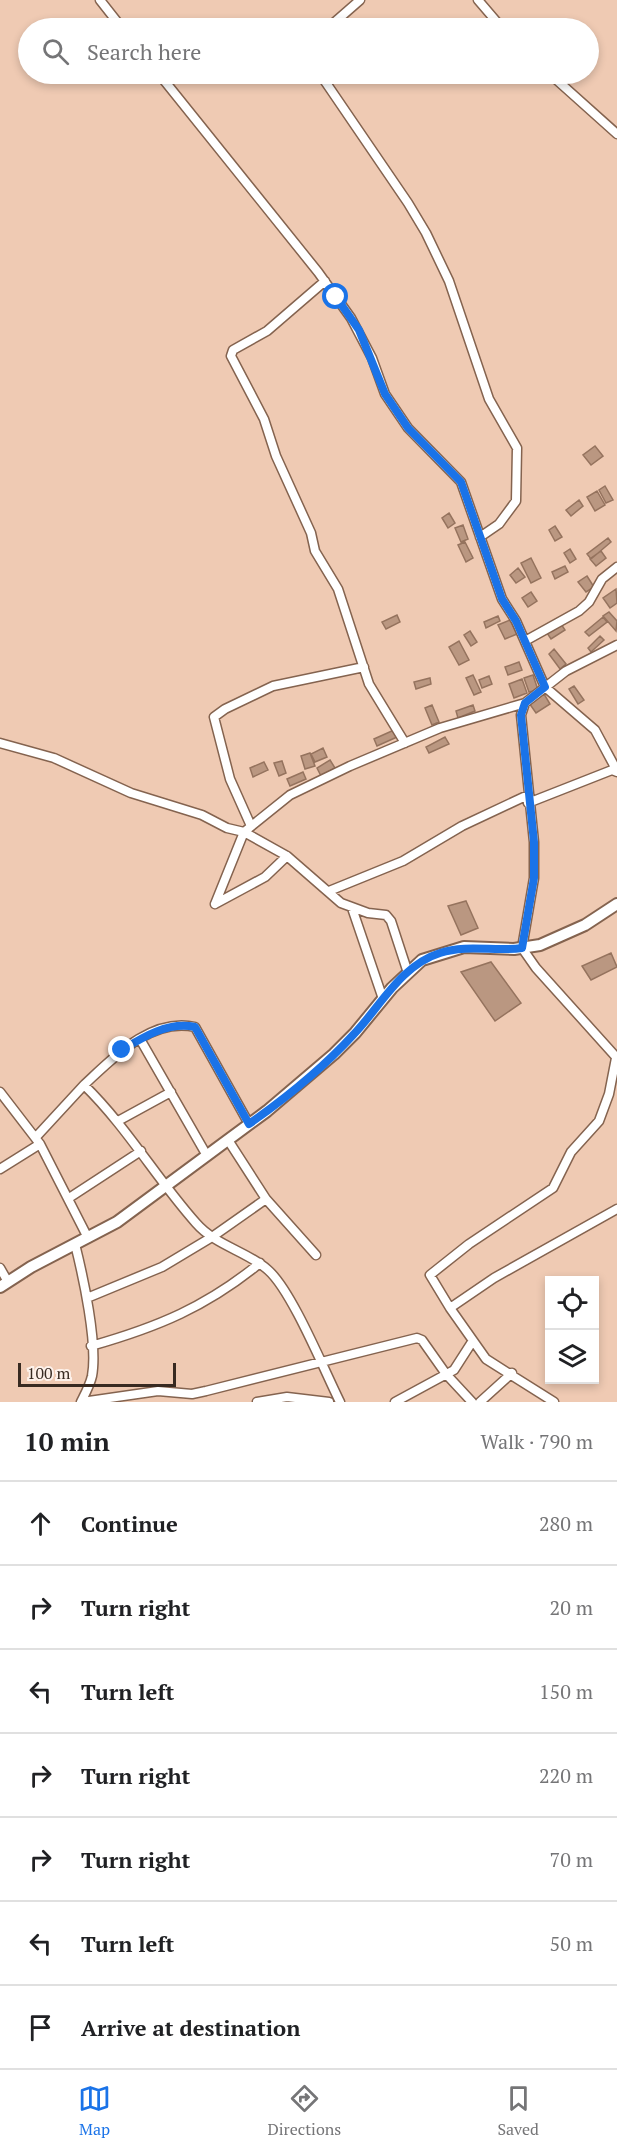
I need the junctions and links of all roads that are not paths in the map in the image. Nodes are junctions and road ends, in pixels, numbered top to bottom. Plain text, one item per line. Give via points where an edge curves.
1 (100, 0) edge
2 (360, 0) edge
3 (478, 0) edge
4 (114, 18) edge
5 (339, 18) edge
6 (493, 18) edge
7 (167, 84) edge
8 (327, 84) edge
9 (561, 84) edge
10 (617, 134) edge
11 (325, 281) junction
12 (480, 537) junction
13 (617, 567) edge
14 (525, 641) junction
15 (617, 645) edge
16 (364, 667) junction
17 (545, 687) junction
18 (525, 703) junction
19 (0, 743) edge
20 (405, 743) junction
21 (617, 771) edge
22 (528, 799) junction
23 (247, 829) junction
24 (287, 856) junction
25 (329, 891) junction
26 (617, 904) edge
27 (352, 908) junction
28 (522, 948) junction
29 (408, 973) junction
30 (383, 999) junction
31 (140, 1039) junction
32 (616, 1058) edge
33 (84, 1085) junction
34 (0, 1092) edge
35 (171, 1092) junction
36 (118, 1121) junction
37 (249, 1124) junction
38 (228, 1140) junction
39 (38, 1141) junction
40 (141, 1150) junction
41 (206, 1154) junction
42 (0, 1169) edge
43 (166, 1184) junction
44 (69, 1198) junction
45 (266, 1199) junction
46 (617, 1209) edge
47 (212, 1237) junction
48 (88, 1238) junction
49 (75, 1244) junction
50 (316, 1255) dead end
51 (260, 1263) junction
52 (0, 1268) edge
53 (4, 1285) edge
54 (87, 1298) junction
55 (450, 1308) junction
56 (472, 1342) junction
57 (92, 1346) junction
58 (321, 1364) junction
59 (512, 1373) junction
60 (446, 1374) junction
61 (82, 1402) edge
62 (257, 1402) edge
63 (329, 1402) edge
64 (340, 1402) edge
65 (395, 1402) edge
66 (472, 1402) edge
67 (480, 1402) edge
68 (554, 1402) edge

1 - 4 street
2 - 5 street
3 - 6 street
7 - 11 street
8 - 12 street via 426,233 449,281 489,399 518,448 516,501 499,524
9 - 10 street
11 - 12 street via 359,330 385,394 408,428 461,482
11 - 16 street via 267,331 233,350 231,356 264,419 315,551 338,589
12 - 14 street via 502,599
13 - 14 street via 602,579 579,611
14 - 17 street
15 - 17 street
16 - 20 street via 377,701
16 - 23 street via 273,686 214,717
17 - 18 street
17 - 21 street via 595,730
18 - 20 street via 440,728
18 - 22 street via 521,715
19 - 23 street via 54,758 131,794 202,815 227,828
20 - 23 street via 290,795
21 - 22 street
22 - 25 street via 462,826 403,861
22 - 28 street via 534,878
23 - 24 street
23 - 24 street via 215,904 265,877
24 - 25 street
25 - 27 street
26 - 28 street via 585,925 540,945
27 - 29 street via 386,915
27 - 30 street
28 - 29 street via 464,947 422,960
28 - 32 street
29 - 30 street
30 - 37 street via 334,1054
31 - 33 street
31 - 35 street
31 - 37 street via 167,1028 195,1027
32 - 55 street via 599,1121 574,1148 553,1188 430,1275
33 - 36 street
33 - 39 street
34 - 39 street
35 - 36 street
35 - 41 street
36 - 40 street
37 - 38 street
38 - 41 street
38 - 45 street
39 - 42 street
39 - 44 street
40 - 43 street
40 - 44 street
41 - 43 street
43 - 47 street via 196,1224
43 - 48 street via 117,1222
44 - 48 street
45 - 47 street
45 - 50 street
46 - 55 street
47 - 51 street
47 - 54 street via 162,1267
48 - 49 street
49 - 53 street
49 - 54 street
51 - 57 street via 199,1307 143,1331
51 - 58 street via 278,1281
52 - 53 street
54 - 57 street
55 - 56 street
56 - 59 street via 486,1359
56 - 60 street via 458,1366
57 - 61 street via 92,1374
58 - 60 street via 417,1338
58 - 61 street via 192,1394 165,1391
58 - 64 street
59 - 67 street
59 - 68 street
60 - 65 street
60 - 66 street
62 - 63 street via 287,1397

